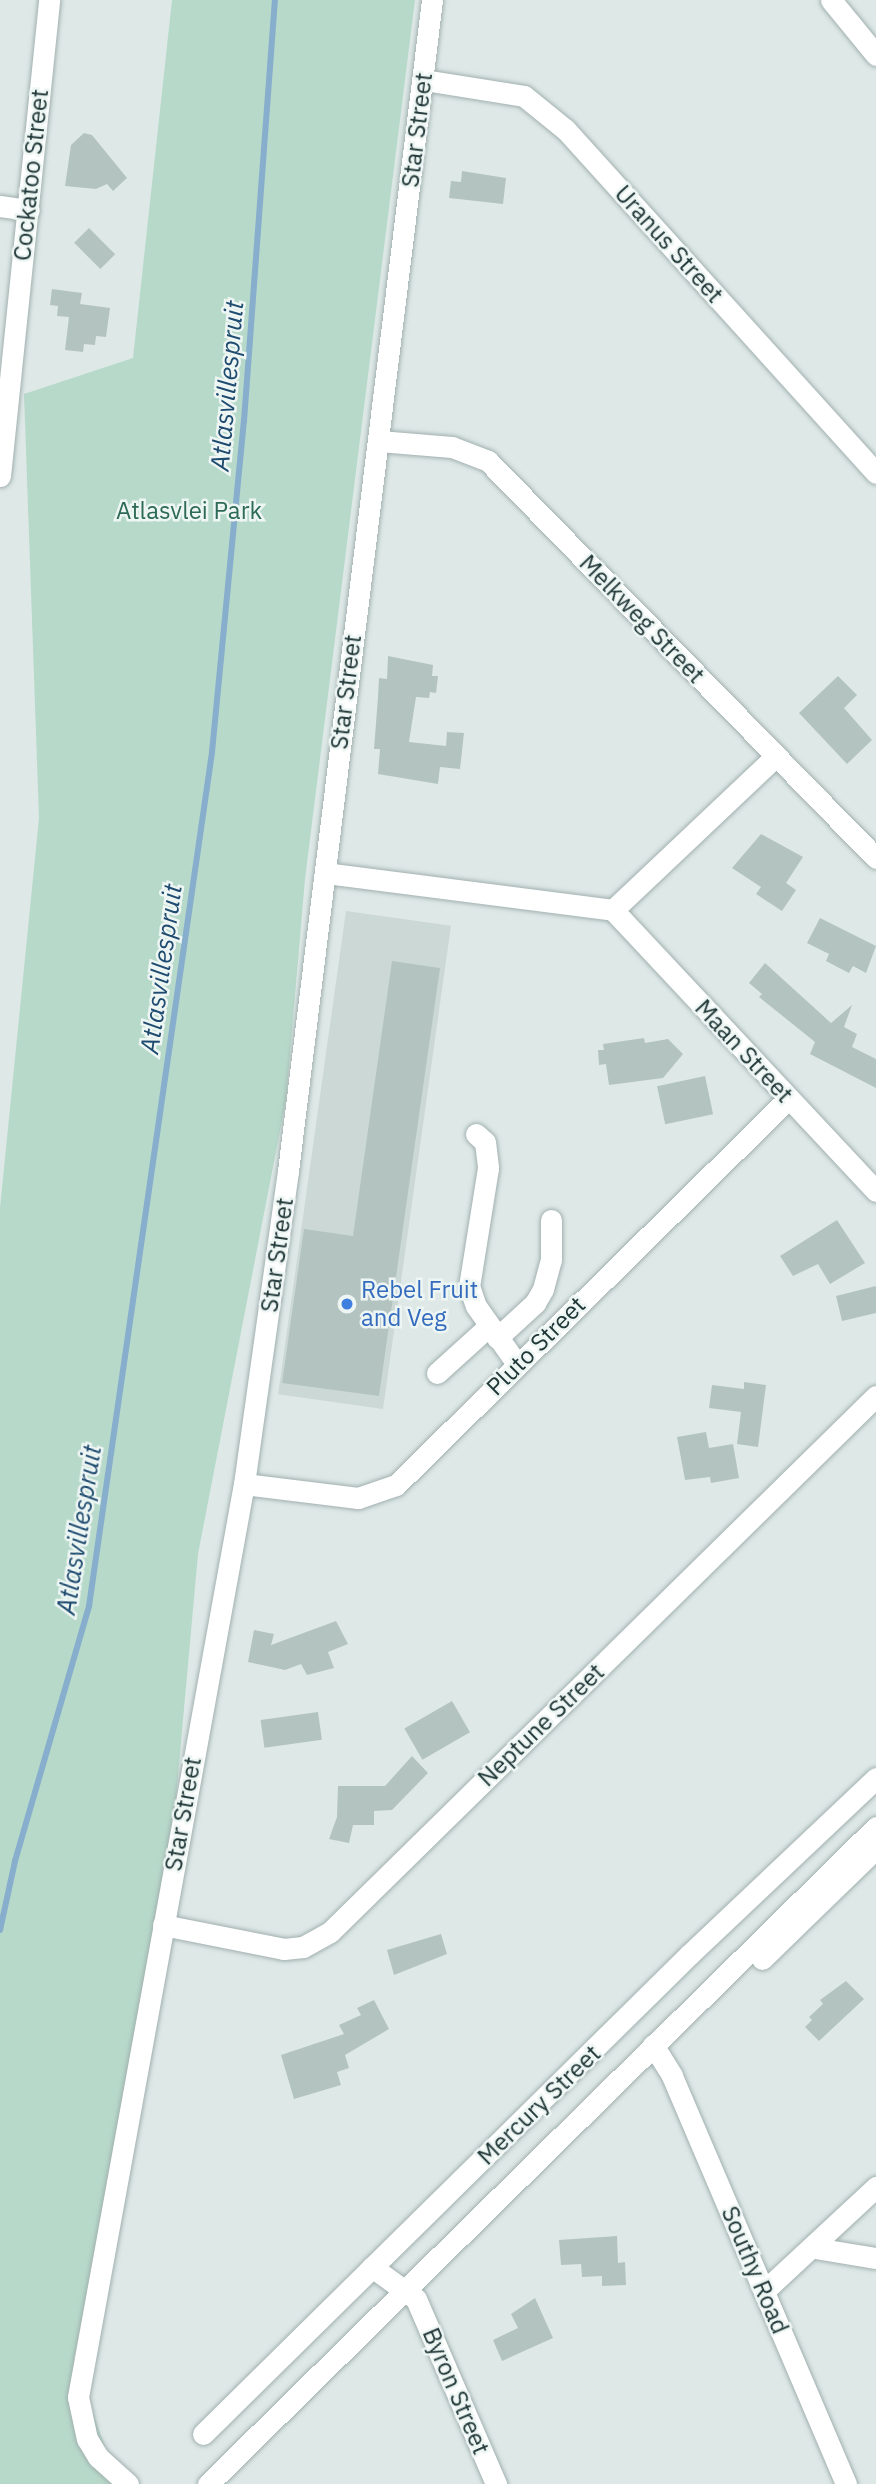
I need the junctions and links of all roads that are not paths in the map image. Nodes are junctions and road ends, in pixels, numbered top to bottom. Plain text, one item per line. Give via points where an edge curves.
1 (49, 0) edge
2 (432, 0) edge
3 (831, 0) edge
4 (876, 55) edge
5 (424, 80) junction
6 (0, 206) edge
7 (29, 210) junction
8 (379, 441) junction
9 (876, 473) edge
10 (0, 476) edge
11 (776, 757) junction
12 (876, 858) edge
13 (325, 873) junction
14 (613, 910) junction
15 (788, 1099) junction
16 (476, 1134) dead end
17 (876, 1191) edge
18 (551, 1220) dead end
19 (493, 1332) junction
20 (517, 1364) junction
21 (437, 1373) dead end
22 (876, 1396) edge
23 (244, 1484) junction
24 (876, 1778) edge
25 (876, 1827) edge
26 (876, 1848) edge
27 (163, 1925) junction
28 (657, 2051) junction
29 (876, 2187) edge
30 (815, 2248) junction
31 (876, 2258) edge
32 (372, 2267) junction
33 (764, 2291) junction
34 (411, 2294) junction
35 (203, 2434) dead end
36 (121, 2480) edge
37 (214, 2482) edge
38 (496, 2484) edge
39 (846, 2484) edge

1 - 7 street, Cockatoo Street
2 - 5 street, Star Street
3 - 4 street
5 - 8 street, Star Street
5 - 9 street, Uranus Street via 524,96 566,130
6 - 7 street
7 - 10 street, Cockatoo Street
8 - 11 street, Melkweg Street via 452,447 488,461
8 - 13 street, Star Street
11 - 12 street, Melkweg Street
11 - 14 street
13 - 14 street
13 - 23 street, Star Street
14 - 15 street, Maan Street
15 - 17 street, Maan Street
15 - 20 street, Pluto Street
16 - 19 street via 485,1142 488,1167 469,1286
18 - 19 street via 551,1260 536,1303
19 - 20 street
19 - 21 street
20 - 23 street, Pluto Street via 396,1485 372,1496 346,1498
22 - 27 street, Neptune Street via 330,1932 303,1947 284,1949
23 - 27 street, Star Street
24 - 32 street, Mercury Street
25 - 28 street, Mercury Street
26 - 28 street, Mercury Street
27 - 36 street, Star Street via 78,2397 87,2439
28 - 33 street, Southy Road
28 - 34 street, Mercury Street
29 - 30 street
30 - 31 street
30 - 33 street
32 - 34 street
32 - 35 street, Mercury Street
33 - 39 street, Southy Road
34 - 37 street, Mercury Street
34 - 38 street, Byron Street

